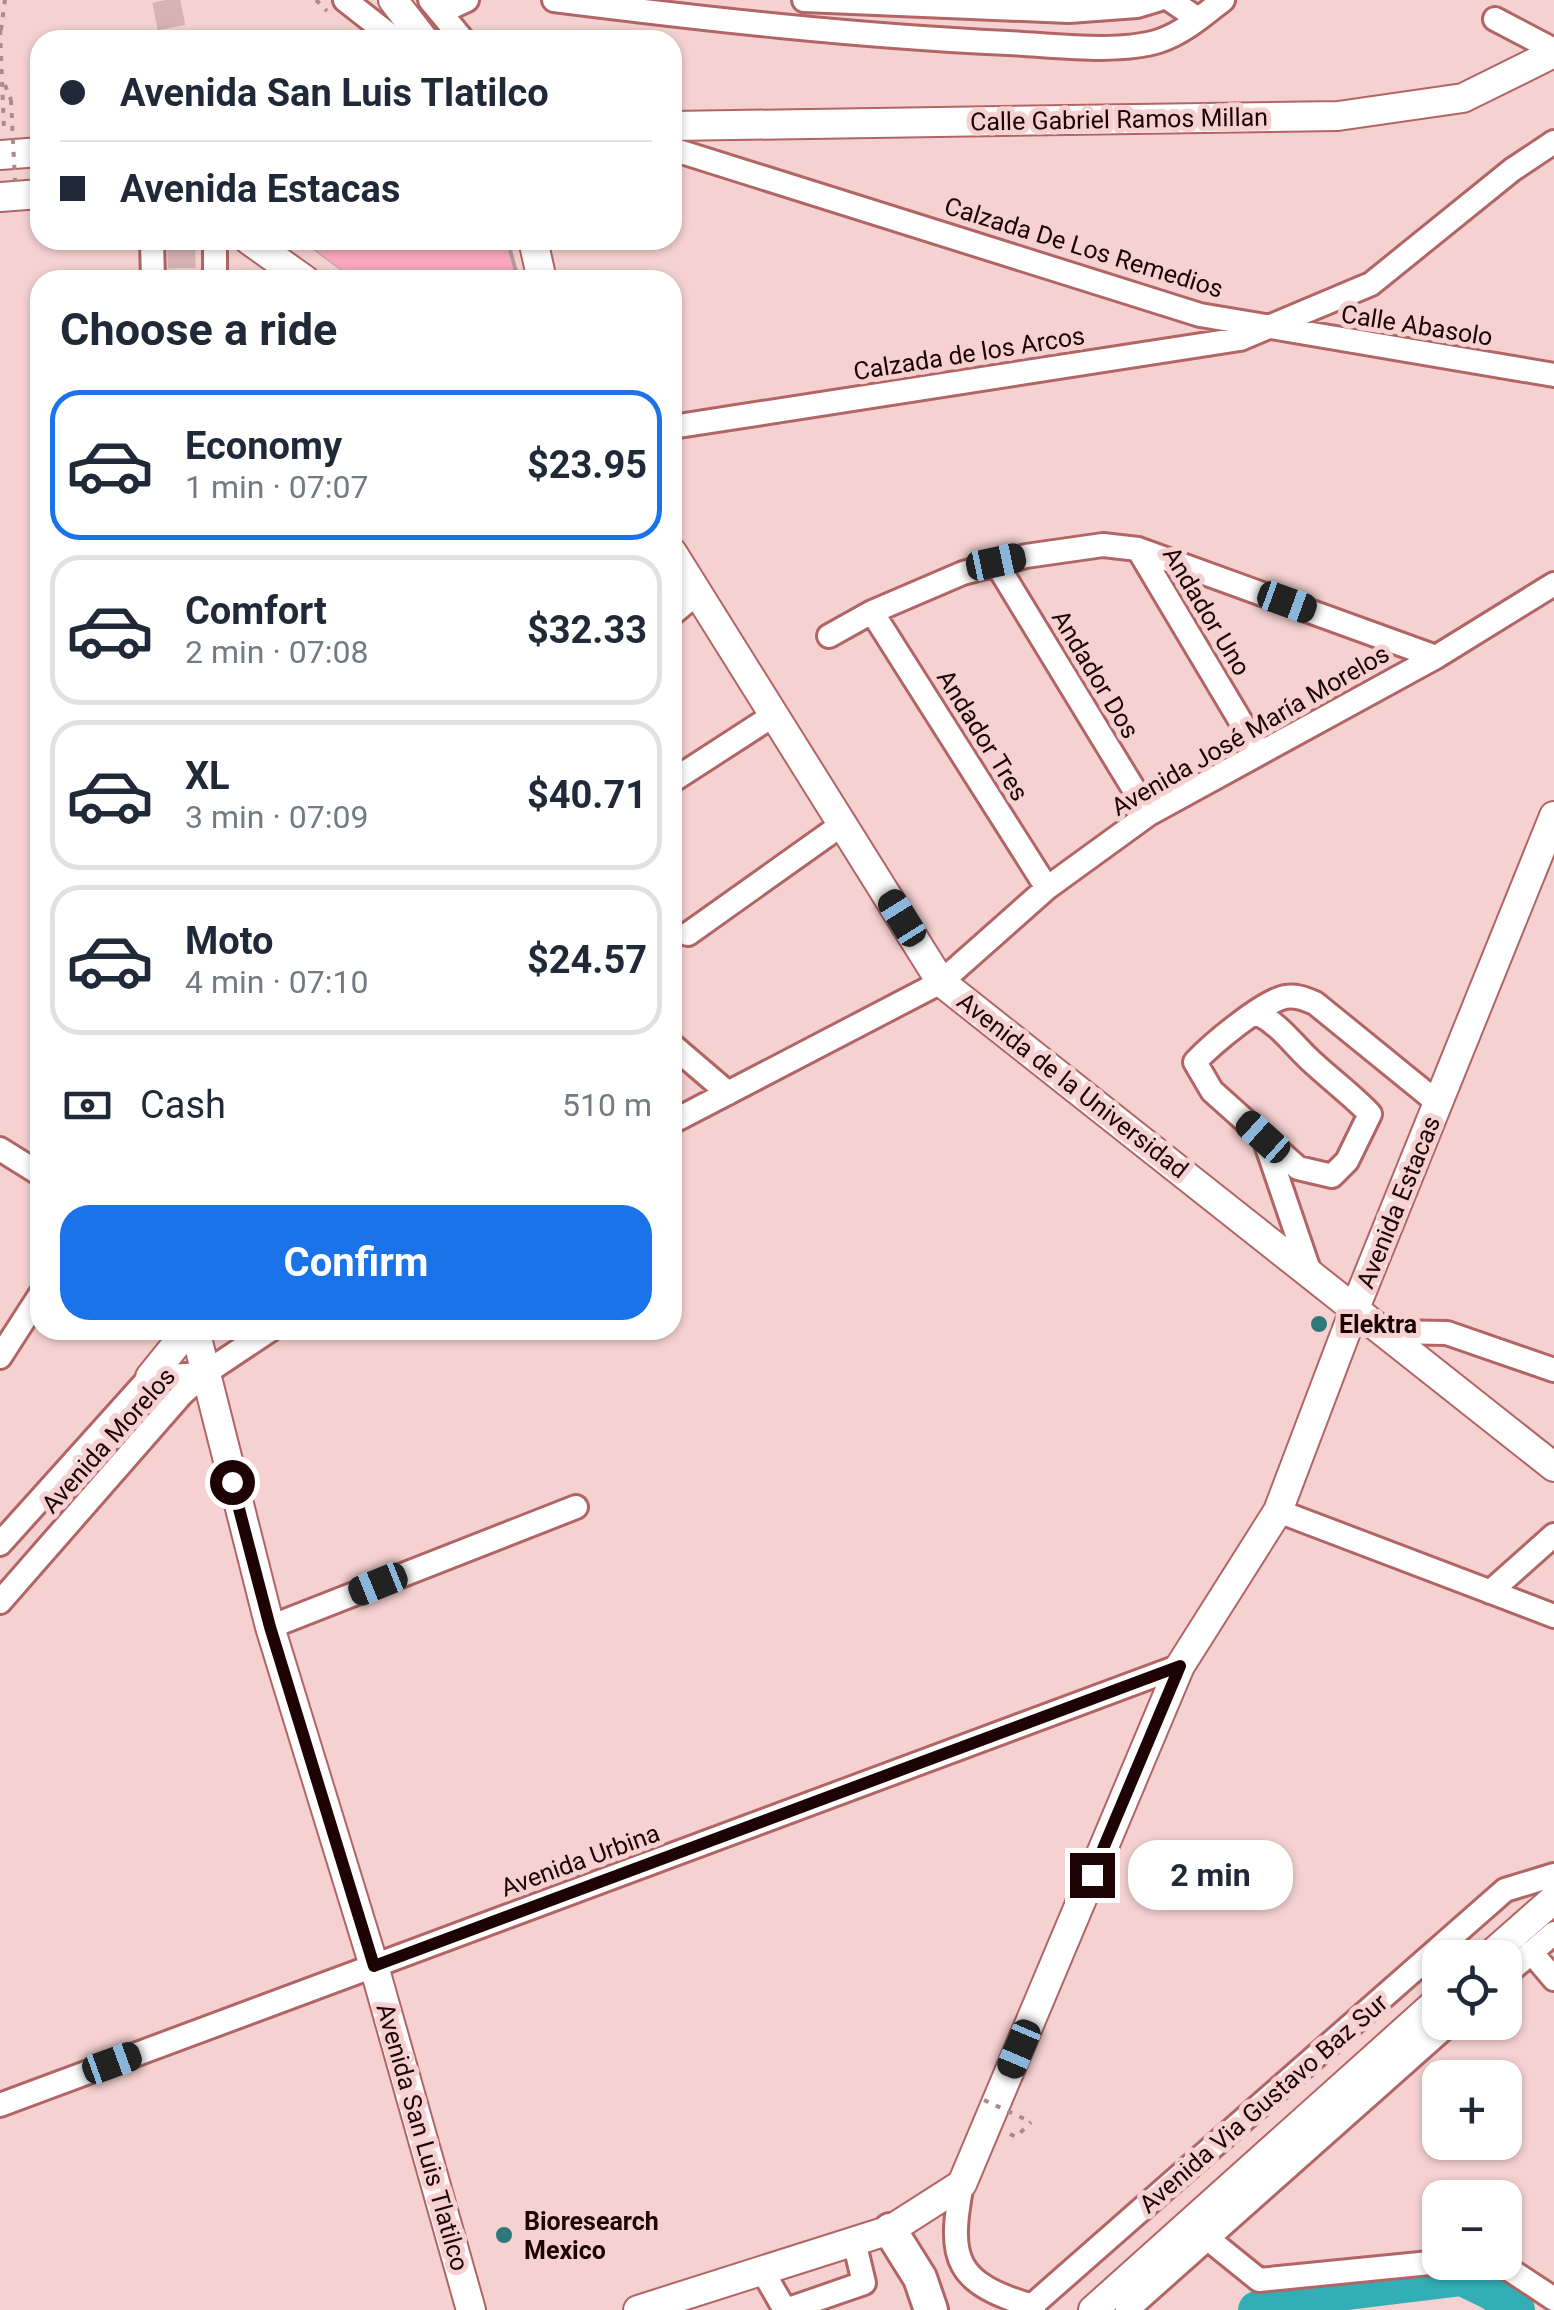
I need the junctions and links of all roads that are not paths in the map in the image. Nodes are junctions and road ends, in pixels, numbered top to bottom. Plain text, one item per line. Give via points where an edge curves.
1 (345, 0) edge
2 (392, 0) edge
3 (467, 0) edge
4 (554, 0) edge
5 (804, 0) edge
6 (1157, 0) edge
7 (1168, 0) edge
8 (1223, 0) edge
9 (902, 3) edge
10 (1040, 5) edge
11 (436, 6) edge
12 (1495, 18) dead end
13 (1198, 19) junction
14 (383, 30) edge
15 (416, 30) edge
16 (455, 30) edge
17 (1159, 41) junction
18 (1554, 52) edge
19 (682, 126) edge
20 (1554, 142) edge
21 (682, 152) edge
22 (263, 250) edge
23 (291, 270) edge
24 (1272, 326) junction
25 (1554, 375) edge
26 (682, 425) edge
27 (1138, 549) junction
28 (996, 562) junction
29 (682, 569) edge
30 (1554, 584) edge
31 (697, 594) junction
32 (682, 606) edge
33 (872, 612) junction
34 (829, 636) dead end
35 (1436, 656) junction
36 (774, 715) junction
37 (1260, 752) junction
38 (682, 775) edge
39 (1149, 814) junction
40 (1554, 816) edge
41 (844, 823) junction
42 (1047, 888) junction
43 (688, 934) dead end
44 (941, 982) junction
45 (1257, 1013) junction
46 (682, 1054) edge
47 (728, 1093) junction
48 (1438, 1103) junction
49 (682, 1117) edge
50 (1263, 1137) junction
51 (0, 1149) edge
52 (30, 1168) edge
53 (1309, 1270) junction
54 (1355, 1308) junction
55 (30, 1311) edge
56 (1385, 1332) junction
57 (182, 1340) edge
58 (194, 1340) edge
59 (255, 1340) edge
60 (0, 1358) edge
61 (1554, 1370) edge
62 (204, 1374) junction
63 (150, 1377) junction
64 (1554, 1466) edge
65 (576, 1507) dead end
66 (1278, 1511) junction
67 (1554, 1535) edge
68 (0, 1544) edge
69 (1490, 1592) junction
70 (0, 1602) edge
71 (1554, 1616) edge
72 (270, 1627) junction
73 (1180, 1666) junction
74 (1554, 1875) edge
75 (1554, 1899) edge
76 (1554, 1933) edge
77 (1508, 1940) edge
78 (1531, 1952) junction
79 (1522, 1960) edge
80 (374, 1966) junction
81 (1554, 1979) edge
82 (1422, 2016) edge
83 (1432, 2040) edge
84 (0, 2105) edge
85 (962, 2184) junction
86 (890, 2230) junction
87 (1207, 2238) junction
88 (854, 2241) junction
89 (1422, 2264) edge
90 (762, 2270) junction
91 (1522, 2278) edge
92 (1554, 2299) edge
93 (1031, 2309) edge
94 (472, 2310) edge
95 (638, 2310) edge
96 (786, 2310) edge
97 (930, 2310) edge
98 (1093, 2310) edge
99 (1127, 2310) edge

1 - 14 street
2 - 15 main road
3 - 11 street
4 - 17 street via 914,39 1072,46
5 - 9 street
6 - 10 street via 1112,9
7 - 13 street
7 - 17 street
8 - 13 street
9 - 10 street
11 - 16 street
12 - 18 street
13 - 17 street
18 - 19 main road, Calle Gabriel Ramos Millan via 1463,98 1338,116
20 - 24 street via 1370,284
21 - 24 street, Calzada De Los Remedios via 1200,316
22 - 23 main road
24 - 25 street, Calle Abasolo
24 - 26 street, Calzada de los Arcos via 1240,339
27 - 28 street via 1103,545
27 - 35 street
27 - 37 street, Andador Uno
28 - 33 street
28 - 39 street, Andador Dos
29 - 31 main road, Avenida de la Universidad
30 - 35 street, Avenida José María Morelos
31 - 32 street
31 - 36 main road, Avenida de la Universidad
33 - 34 street
33 - 42 street, Andador Tres
35 - 37 street, Avenida José María Morelos
36 - 38 street
36 - 41 main road, Avenida de la Universidad
37 - 39 street, Avenida José María Morelos
39 - 42 street, Avenida José María Morelos
40 - 48 main road, Avenida Estacas
41 - 43 street
41 - 44 main road, Avenida de la Universidad
42 - 44 street, Avenida José María Morelos
44 - 47 street
44 - 53 main road, Avenida de la Universidad
45 - 48 street via 1282,997 1315,1003
45 - 50 street via 1195,1062 1212,1091
45 - 50 street via 1276,1023 1370,1114 1332,1176 1298,1168
46 - 47 street
47 - 49 street
48 - 54 main road, Avenida Estacas
50 - 53 street
51 - 52 street
53 - 54 main road, Avenida de la Universidad
54 - 56 main road, Avenida de la Universidad
54 - 66 main road, Avenida Estacas
55 - 60 street
56 - 61 street via 1447,1333
56 - 64 main road, Avenida de la Universidad
57 - 63 main road
58 - 62 main road, Avenida San Luis Tlatilco
59 - 62 street, Avenida Morelos
62 - 63 street
62 - 70 street, Avenida Morelos
62 - 72 main road, Avenida San Luis Tlatilco
63 - 68 street
65 - 72 street
66 - 69 street
66 - 73 main road, Avenida Estacas
67 - 69 street
69 - 71 street
72 - 80 main road, Avenida San Luis Tlatilco
73 - 80 street, Avenida Urbina
73 - 85 main road, Avenida Estacas
74 - 93 street, Avenida Via Gustavo Baz Sur via 1506,1890
75 - 77 main road
76 - 78 street
78 - 79 street
78 - 81 street
80 - 84 street, Avenida Urbina
80 - 94 main road, Avenida San Luis Tlatilco
82 - 98 main road, Avenida Via Gustavo Baz Sur
83 - 87 street
85 - 86 main road
85 - 93 street via 956,2216 960,2260 988,2292
86 - 88 main road
86 - 97 highway via 920,2278
87 - 89 street via 1260,2280
87 - 99 street
88 - 90 main road
88 - 96 street via 864,2283
90 - 95 main road
90 - 96 street
91 - 92 street

